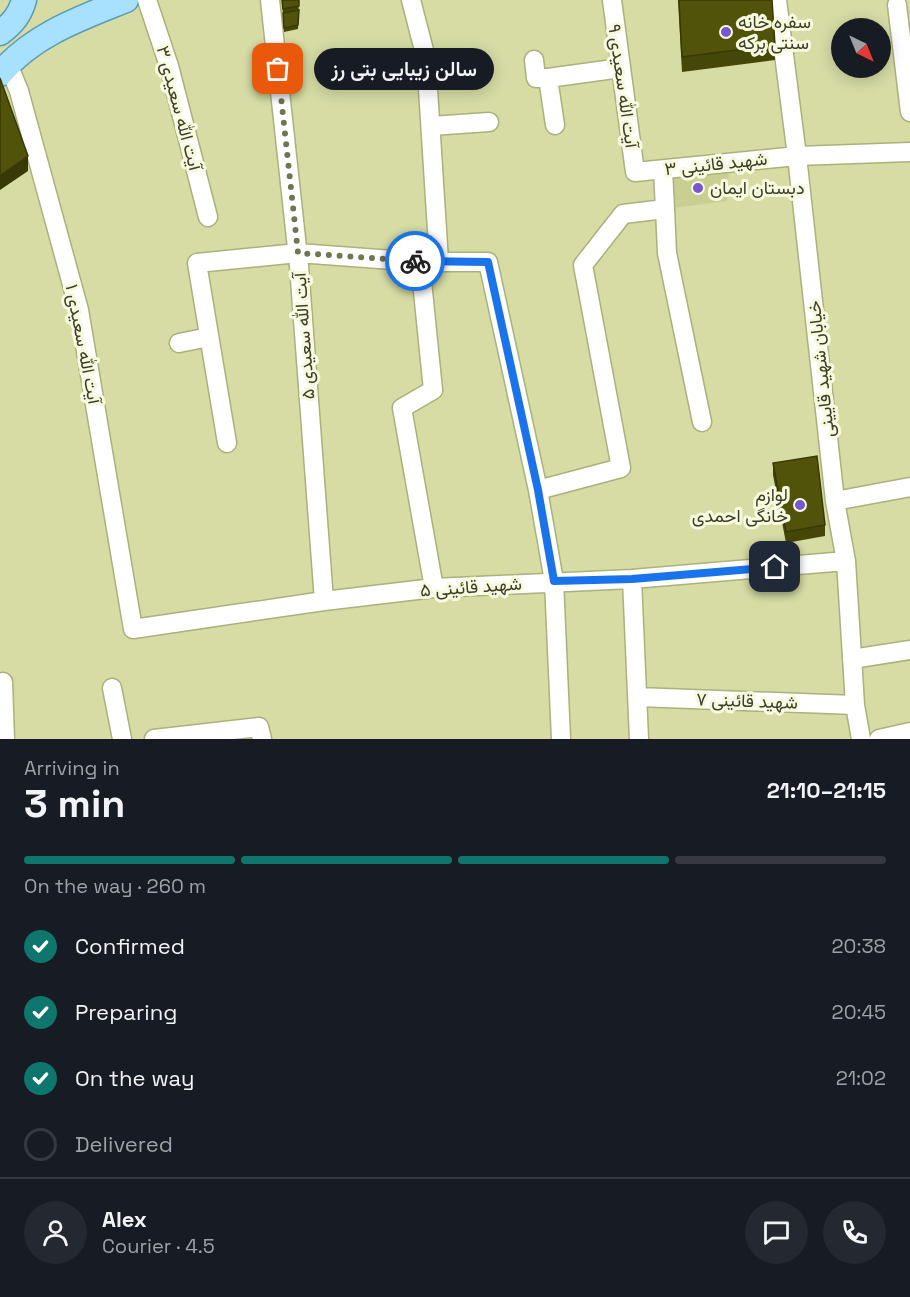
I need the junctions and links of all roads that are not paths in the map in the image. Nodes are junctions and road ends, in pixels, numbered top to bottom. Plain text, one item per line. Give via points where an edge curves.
1 (126, 0) edge
2 (147, 0) edge
3 (270, 0) edge
4 (411, 0) edge
5 (612, 0) edge
6 (777, 0) edge
7 (897, 5) dead end
8 (13, 17) edge
9 (55, 29) junction
10 (534, 60) dead end
11 (621, 68) junction
12 (2, 69) edge
13 (548, 78) junction
14 (910, 112) edge
15 (489, 122) dead end
16 (555, 125) dead end
17 (430, 126) junction
18 (910, 152) edge
19 (797, 156) junction
20 (663, 170) junction
21 (635, 172) joint
22 (666, 209) junction
23 (208, 217) dead end
24 (298, 253) junction
25 (439, 261) junction
26 (420, 262) junction
27 (209, 337) junction
28 (179, 343) dead end
29 (702, 422) dead end
30 (227, 443) dead end
31 (910, 487) edge
32 (538, 490) junction
33 (835, 501) junction
34 (846, 561) junction
35 (632, 579) junction
36 (554, 581) junction
37 (434, 588) junction
38 (324, 601) junction
39 (133, 629) joint
40 (910, 650) edge
41 (852, 659) junction
42 (3, 682) dead end
43 (112, 688) dead end
44 (638, 697) junction
45 (855, 705) junction
46 (910, 732) edge
47 (5, 739) edge
48 (122, 739) edge
49 (154, 739) edge
50 (262, 739) edge
51 (561, 739) edge
52 (639, 739) edge
53 (861, 739) edge
54 (879, 739) edge

1 - 9 main road
2 - 23 street, آیت الله سعیدی ۳ via 170,66
3 - 24 street, آیت الله سعیدی ۵
4 - 17 street via 426,58
5 - 11 street, آیت الله سعیدی ۹
6 - 19 street, خیابان شهید قایینی
7 - 14 street
8 - 9 main road
9 - 12 main road
10 - 13 street via 536,78
11 - 13 street
11 - 21 street, آیت الله سعیدی ۹
12 - 39 street, آیت الله سعیدی ۱ via 19,91 79,310
13 - 16 street
15 - 17 street
17 - 25 street
18 - 19 street, شهید قائینی ۳
19 - 20 street, شهید قائینی ۳
19 - 33 street, خیابان شهید قایینی
20 - 21 street, شهید قائینی ۳
20 - 22 street
22 - 29 street via 667,253
22 - 32 street via 623,214 583,264 621,468
24 - 26 street
24 - 27 street via 197,263
24 - 38 street, آیت الله سعیدی ۵
25 - 26 street
25 - 32 street via 488,262
26 - 37 street via 433,390 402,408
27 - 28 street
27 - 30 street
31 - 33 street
32 - 36 street
33 - 34 street, خیابان شهید قایینی
34 - 35 street, شهید قائینی ۵
34 - 41 street, خیابان شهید قایینی
35 - 36 street, شهید قائینی ۵
35 - 44 street
36 - 37 street, شهید قائینی ۵
36 - 51 street
37 - 38 street, شهید قائینی ۵
38 - 39 street, شهید قائینی ۵
40 - 41 street
41 - 45 street, خیابان شهید قایینی
42 - 47 street
43 - 48 street
44 - 45 street, شهید قائینی ۷
44 - 52 street
45 - 53 street, خیابان شهید قایینی
46 - 54 street
49 - 50 street via 259,727

